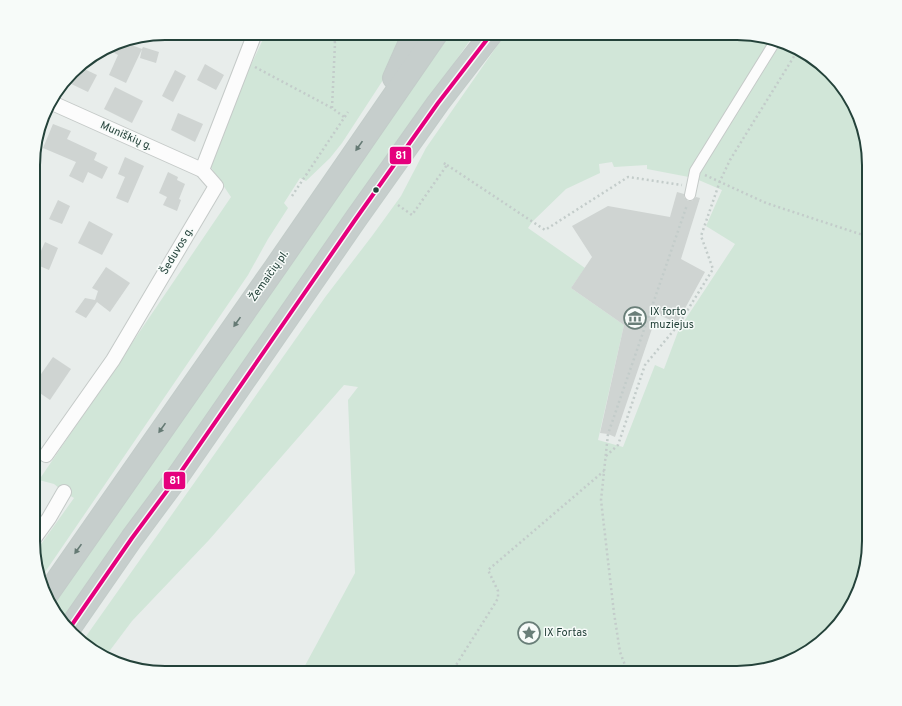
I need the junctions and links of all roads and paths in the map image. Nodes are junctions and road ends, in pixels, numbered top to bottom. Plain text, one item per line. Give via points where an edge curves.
1 (252, 40) edge
2 (335, 40) edge
3 (411, 40) edge
4 (432, 40) edge
5 (487, 40) edge
6 (773, 46) edge
7 (795, 55) edge
8 (244, 62) junction
9 (56, 105) edge
10 (332, 108) junction
11 (348, 112) dead end
12 (344, 117) junction
13 (371, 128) junction
14 (442, 162) dead end
15 (447, 165) junction
16 (202, 170) junction
17 (695, 171) junction
18 (720, 181) junction
19 (691, 191) junction
20 (292, 196) dead end
21 (398, 205) dead end
22 (862, 235) edge
23 (46, 455) dead end
24 (606, 457) junction
25 (604, 470) junction
26 (64, 492) dead end
27 (40, 530) edge
28 (50, 590) edge
29 (72, 624) edge
30 (455, 666) edge
31 (625, 666) edge

1 - 8 street
2 - 10 path
3 - 13 highway
4 - 13 highway, Žemaičių pl.
5 - 29 highway via 350,226
6 - 17 street
7 - 18 path via 730,160
8 - 10 path
8 - 16 street
9 - 16 street, Muniškių g.
10 - 12 path
11 - 12 path
12 - 20 path
13 -> 28 highway, Žemaičių pl.
14 - 15 path
15 - 19 path via 545,230 628,177
15 - 21 path via 412,215
16 - 23 street, Šeduvos g. via 216,186 113,360
17 - 18 path
17 - 19 street
18 - 22 path via 766,203
18 - 24 path via 701,236 713,270 679,324 645,365 618,445
19 - 24 path via 608,434
24 - 25 path
25 - 30 path via 488,570 498,591 498,598
25 - 31 path via 601,500 614,613 620,652
26 - 27 street

